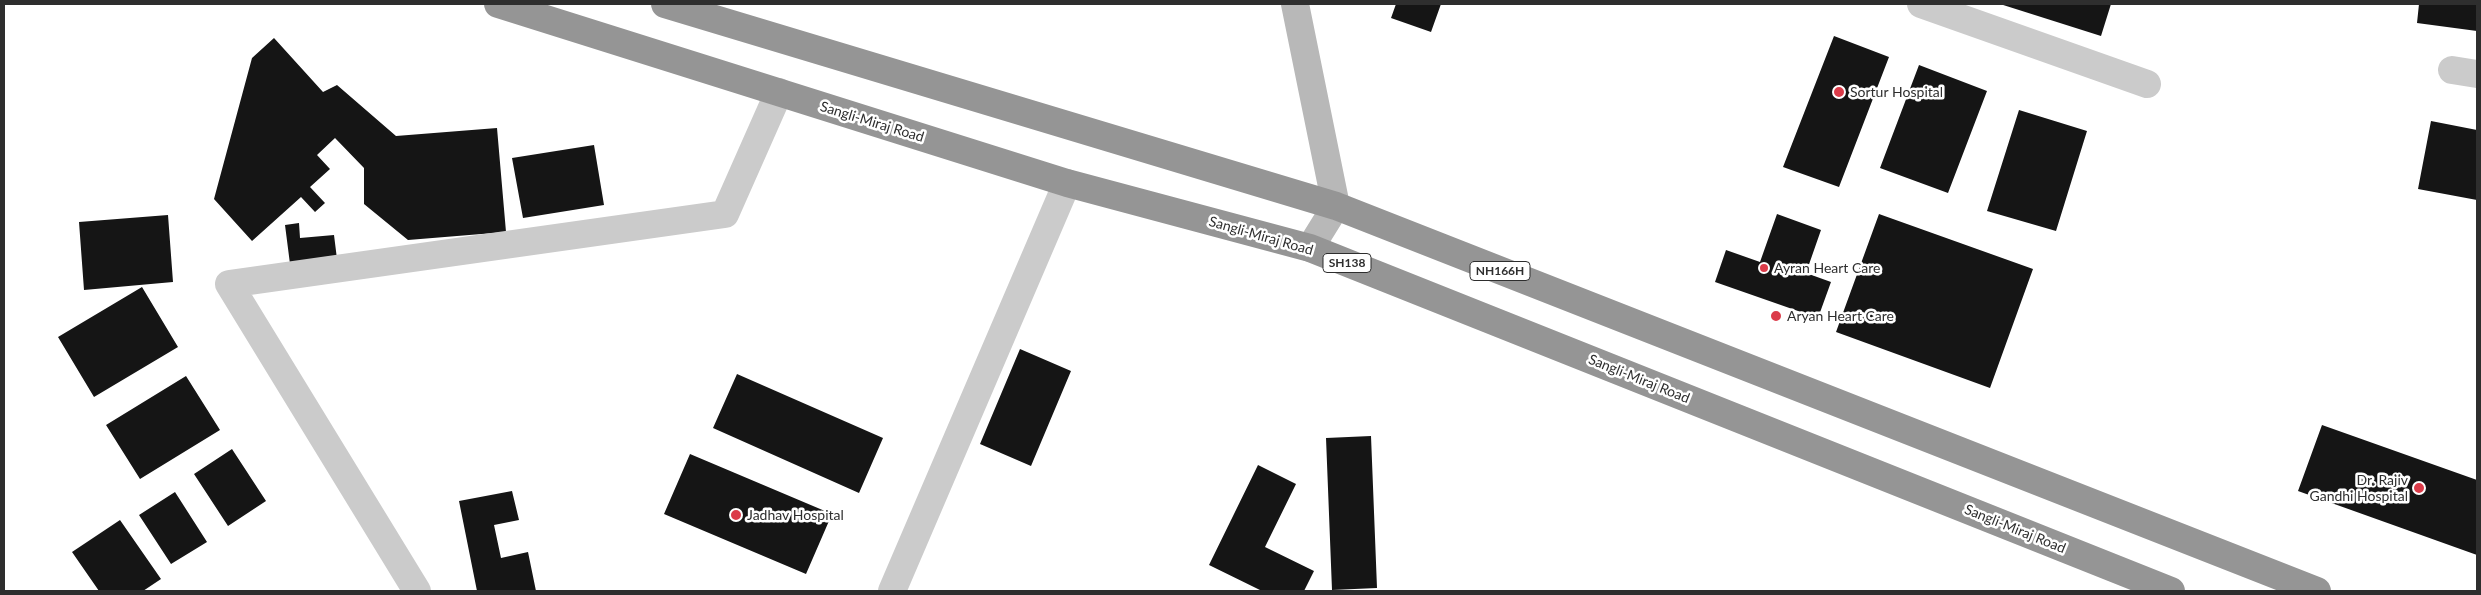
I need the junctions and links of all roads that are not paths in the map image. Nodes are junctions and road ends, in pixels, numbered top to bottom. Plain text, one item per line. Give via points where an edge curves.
1 (498, 4) edge
2 (665, 4) edge
3 (1295, 4) edge
4 (1921, 4) edge
5 (2146, 84) dead end
6 (779, 92) junction
7 (1067, 183) junction
8 (1336, 206) junction
9 (1310, 248) junction
10 (417, 591) edge
11 (892, 591) edge
12 (2171, 591) edge
13 (2317, 591) edge

1 - 6 highway, Sangli-Miraj Road / SH138
2 - 8 highway, NH166H
3 - 8 main road
4 - 5 street
6 - 7 highway, Sangli-Miraj Road / SH138
6 - 10 street via 725,214 229,284
7 - 9 highway, Sangli-Miraj Road / SH138
7 - 11 street
8 - 9 main road
8 - 13 highway, NH166H
9 - 12 highway, Sangli-Miraj Road / SH138

